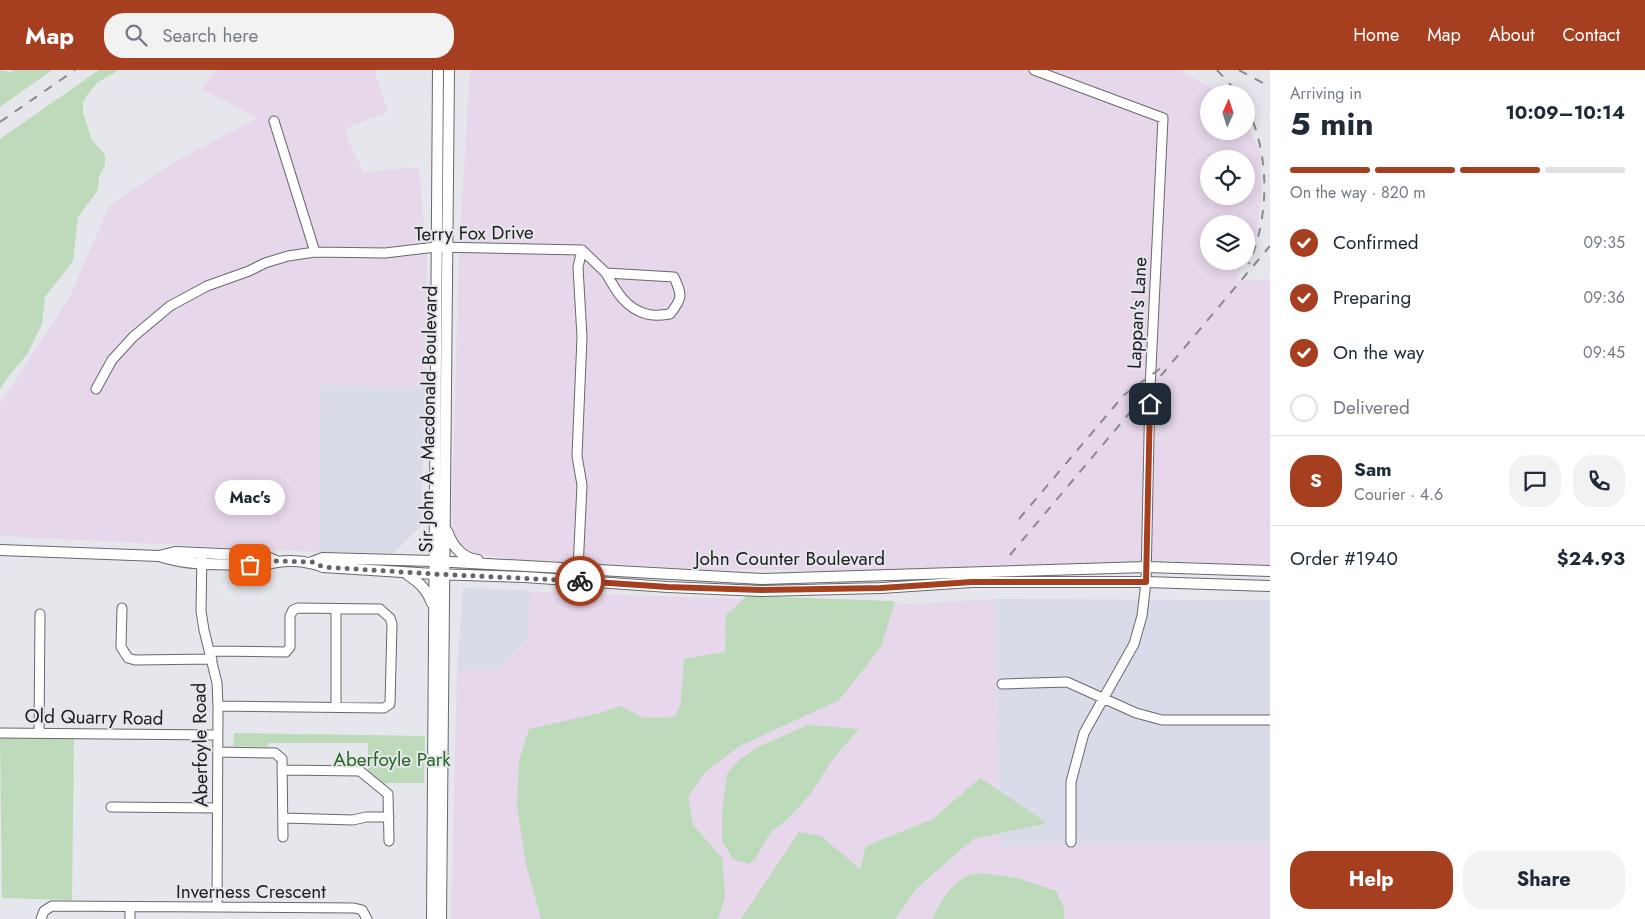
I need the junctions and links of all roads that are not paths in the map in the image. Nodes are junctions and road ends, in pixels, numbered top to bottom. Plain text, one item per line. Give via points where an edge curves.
1 (438, 70) edge
2 (449, 70) edge
3 (1034, 70) edge
4 (274, 121) dead end
5 (436, 247) junction
6 (448, 247) junction
7 (582, 250) junction
8 (315, 252) junction
9 (606, 273) junction
10 (96, 389) dead end
11 (445, 525) junction
12 (0, 550) edge
13 (202, 558) junction
14 (439, 561) junction
15 (312, 562) junction
16 (504, 566) junction
17 (1146, 567) junction
18 (578, 569) junction
19 (402, 571) junction
20 (1270, 571) edge
21 (439, 574) junction
22 (1146, 582) junction
23 (1270, 586) edge
24 (433, 606) junction
25 (122, 608) dead end
26 (336, 609) junction
27 (40, 614) dead end
28 (211, 655) junction
29 (1002, 684) dead end
30 (1104, 698) junction
31 (218, 706) junction
32 (336, 707) junction
33 (1270, 720) edge
34 (0, 733) edge
35 (39, 733) junction
36 (218, 735) junction
37 (218, 752) junction
38 (283, 770) junction
39 (110, 807) dead end
40 (218, 808) junction
41 (390, 817) junction
42 (283, 818) junction
43 (283, 837) dead end
44 (389, 842) dead end
45 (1071, 842) dead end
46 (130, 907) junction
47 (217, 907) junction
48 (41, 919) edge
49 (130, 919) edge
50 (367, 919) edge
51 (432, 919) edge
52 (441, 919) edge

1 - 5 main road, Sir John A. Macdonald Boulevard
2 - 6 main road, Sir John A. Macdonald Boulevard
3 - 17 street, Lappan's Lane via 1163,118 1150,389
4 - 8 street
5 - 6 street, Terry Fox Drive
5 - 8 street, Terry Fox Drive via 385,253
5 - 14 main road, Sir John A. Macdonald Boulevard
6 - 7 street, Terry Fox Drive
6 - 11 main road, Sir John A. Macdonald Boulevard
7 - 9 street
7 - 18 street via 578,267 582,337 577,456 582,485
8 - 10 street, Terry Fox Drive via 265,263 207,286 170,306 133,337 112,360
9 - 9 street via 674,278 681,293 677,306 670,314 648,315 630,307
11 - 14 main road, Sir John A. Macdonald Boulevard
11 - 16 main road via 450,541 458,551 472,559
12 - 13 main road, John Counter Boulevard via 159,556 174,561
13 - 15 main road, John Counter Boulevard via 265,565 276,561
13 - 28 street, Aberfoyle Road via 201,611
14 - 15 main road, John Counter Boulevard via 323,558
14 - 16 main road, John Counter Boulevard
14 - 21 main road, Sir John A. Macdonald Boulevard
15 - 19 main road, John Counter Boulevard via 323,567
16 - 18 main road, John Counter Boulevard
17 - 18 main road, John Counter Boulevard via 762,579
17 - 20 main road, John Counter Boulevard
17 - 22 street, Lappan's Lane
19 - 21 main road, John Counter Boulevard
19 - 24 main road via 422,584
21 - 22 main road, John Counter Boulevard via 761,590 881,588 972,582
21 - 24 main road, Sir John A. Macdonald Boulevard
21 - 52 main road, Sir John A. Macdonald Boulevard
22 - 23 main road, John Counter Boulevard
22 - 30 street, Lappan's Lane via 1142,616 1134,644
24 - 51 main road, Sir John A. Macdonald Boulevard
25 - 28 street via 121,648 128,658
26 - 28 street via 293,610 290,616 290,647 286,652
26 - 32 street
26 - 32 street via 380,609 392,624 390,704 384,708
27 - 35 street
28 - 31 street, Aberfoyle Road
29 - 30 street via 1067,682
30 - 33 street via 1162,720
30 - 45 street, Lappan's Lane via 1084,733 1071,782
31 - 32 street
31 - 36 street, Aberfoyle Road
34 - 35 street, Old Quarry Road
35 - 36 street, Old Quarry Road
36 - 37 street, Aberfoyle Road
37 - 38 street via 275,753 282,759
37 - 40 street, Aberfoyle Road
38 - 41 street via 360,772 388,794
38 - 42 street
39 - 40 street
40 - 47 street, Aberfoyle Road
41 - 42 street via 353,820
41 - 44 street
42 - 43 street
46 - 47 street, Inverness Crescent
46 - 48 street, Inverness Crescent via 52,906 44,911
46 - 49 street
47 - 50 street, Inverness Crescent via 354,908 362,910

